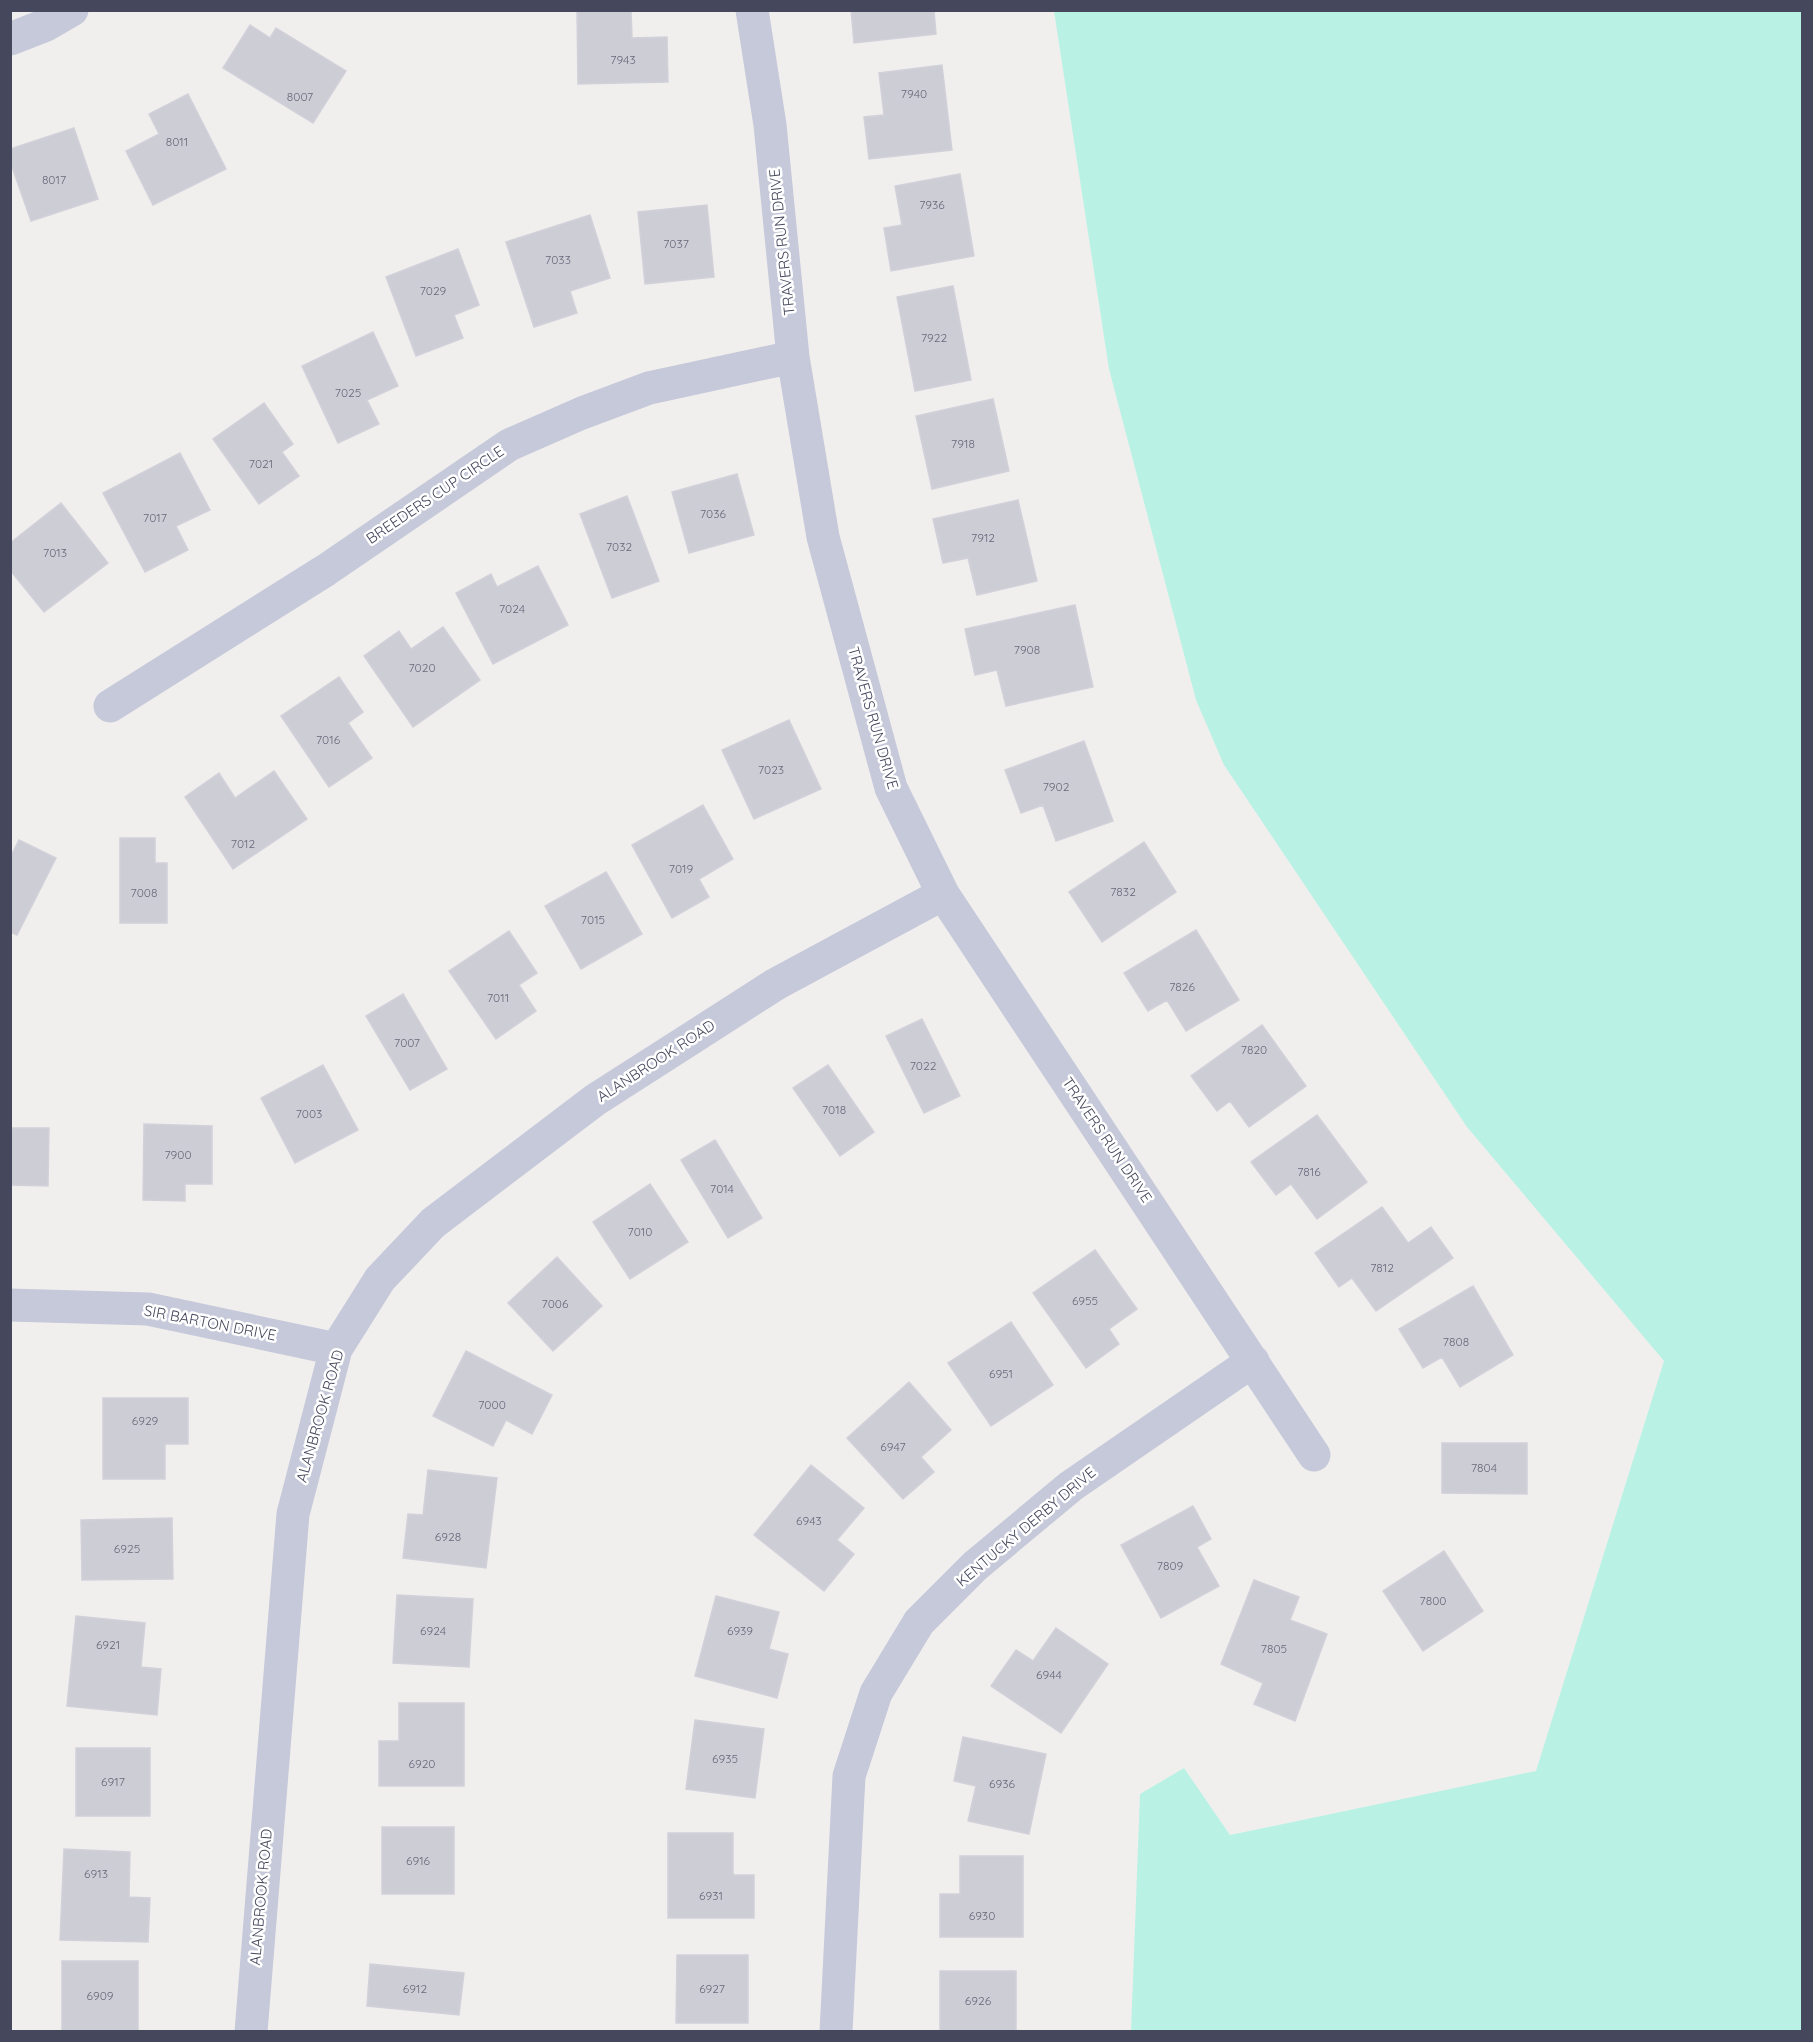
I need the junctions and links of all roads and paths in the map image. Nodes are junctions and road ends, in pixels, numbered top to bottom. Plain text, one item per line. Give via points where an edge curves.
1 (72, 10) edge
2 (752, 10) edge
3 (10, 39) edge
4 (793, 357) junction
5 (110, 706) dead end
6 (944, 894) junction
7 (10, 1305) edge
8 (336, 1349) junction
9 (1253, 1361) junction
10 (1314, 1455) dead end
11 (250, 2031) edge
12 (836, 2031) edge

1 - 3 street
2 - 4 street, TRAVERS RUN DRIVE via 770,125
4 - 5 street, BREEDERS CUP CIRCLE via 650,388 508,445 326,570
4 - 6 street, TRAVERS RUN DRIVE via 823,537 891,788
6 - 8 street, ALANBROOK ROAD via 776,984 595,1101 433,1223 380,1279
6 - 9 street, TRAVERS RUN DRIVE
7 - 8 street, SIR BARTON DRIVE via 148,1309
8 - 11 street, ALANBROOK ROAD via 293,1514
9 - 10 street, TRAVERS RUN DRIVE
9 - 12 street, KENTUCKY DERBY DRIVE via 1071,1486 975,1566 918,1622 876,1693 849,1776

